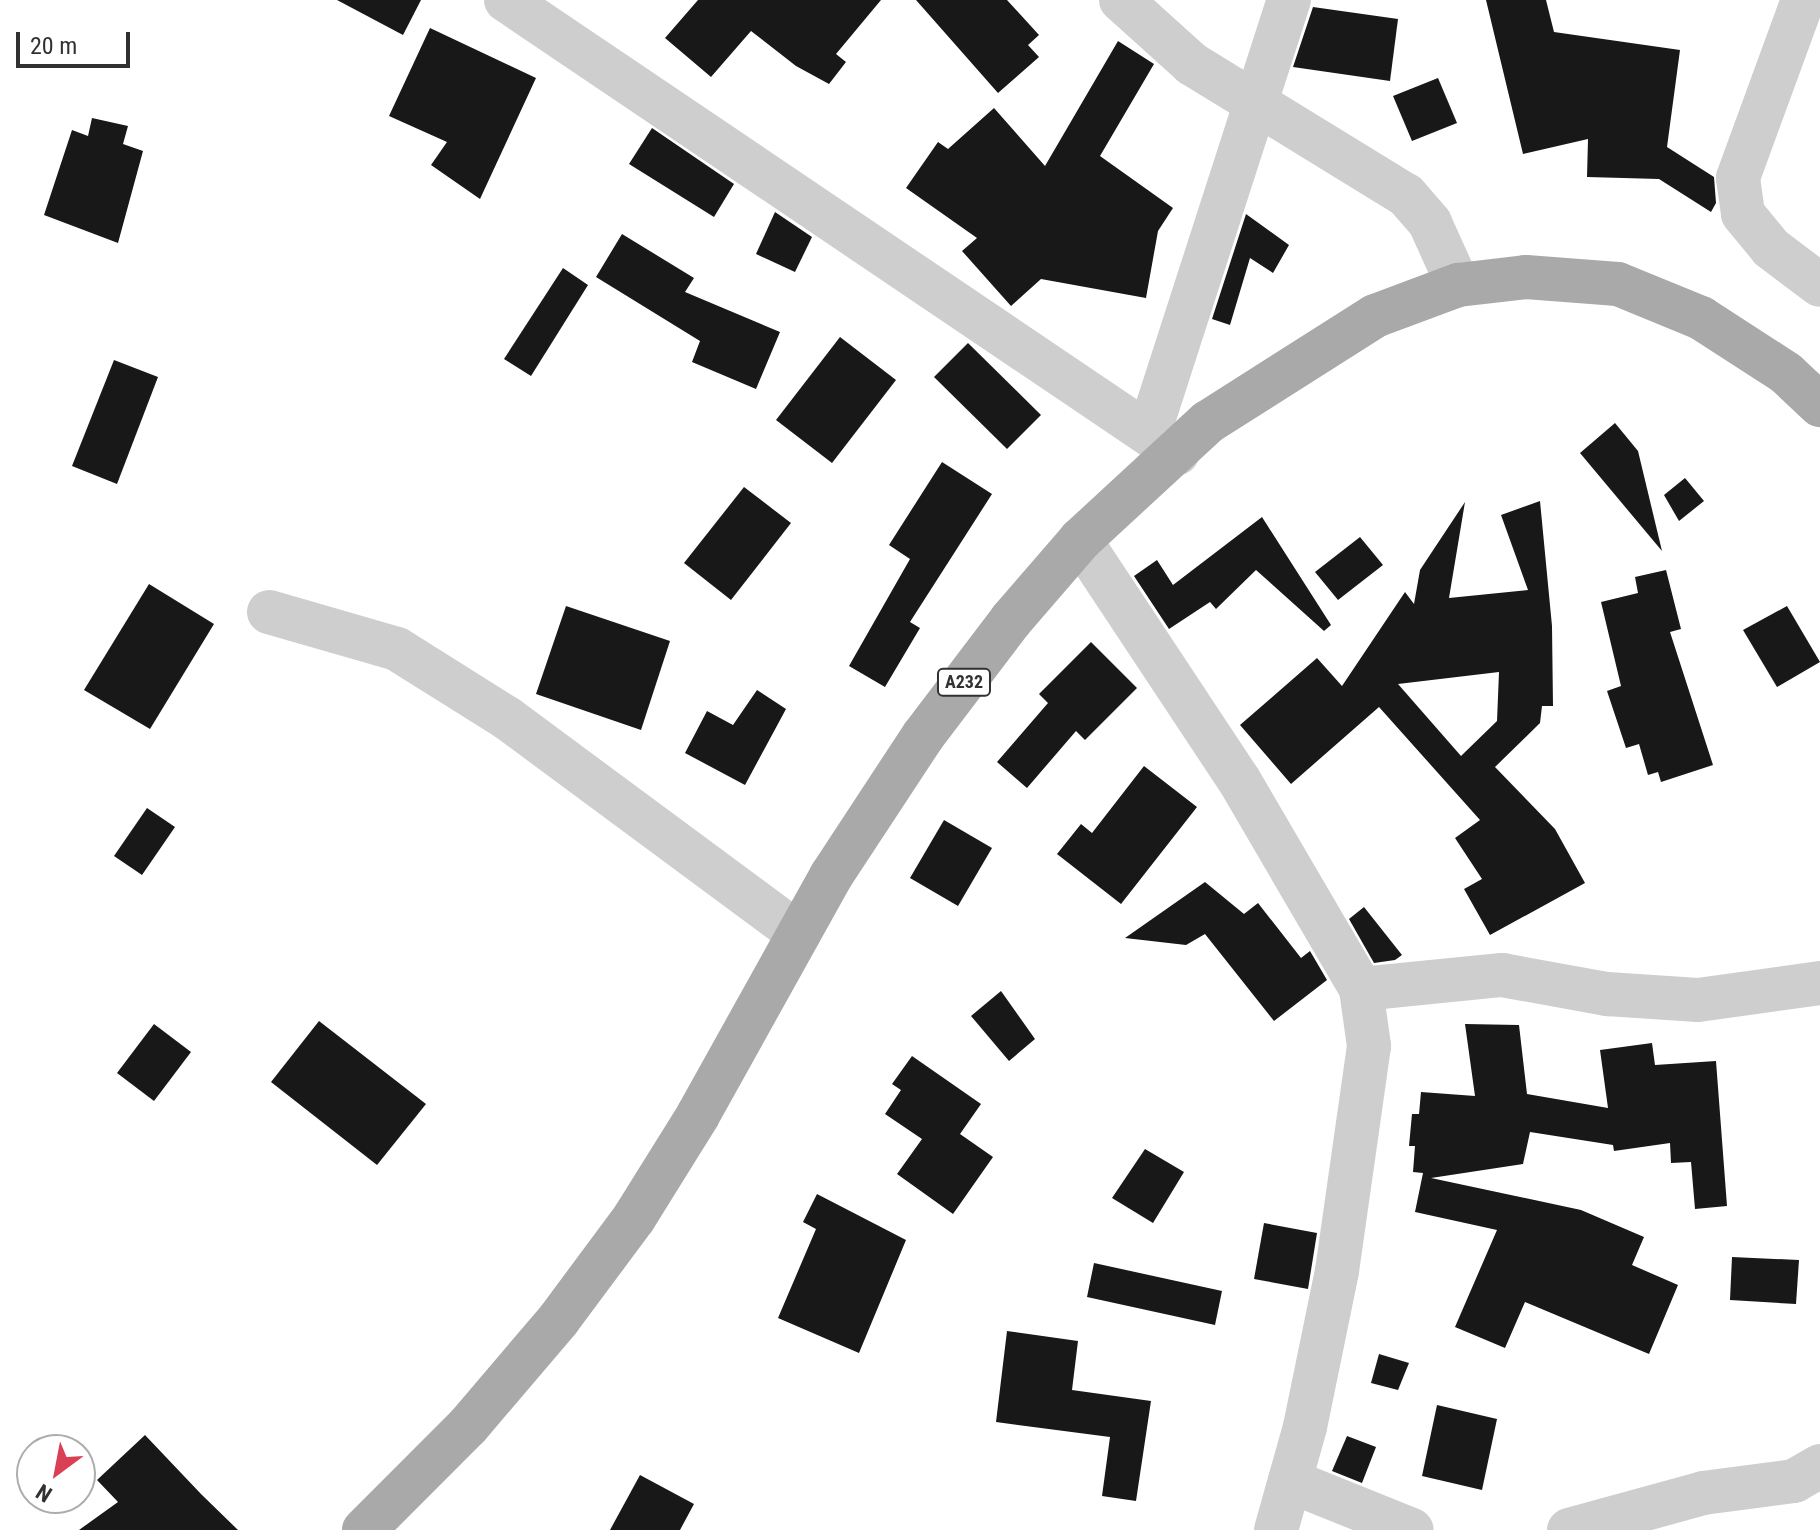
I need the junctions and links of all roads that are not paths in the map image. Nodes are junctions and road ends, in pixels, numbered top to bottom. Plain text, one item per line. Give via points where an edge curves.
1 (506, 0) edge
2 (1121, 0) edge
3 (1289, 0) edge
4 (1803, 0) edge
5 (1257, 103) junction
6 (1458, 285) junction
7 (1820, 285) edge
8 (1820, 405) edge
9 (1164, 442) junction
10 (1080, 540) junction
11 (269, 612) dead end
12 (799, 934) junction
13 (1820, 983) edge
14 (1361, 989) junction
15 (1820, 1466) edge
16 (1290, 1481) junction
17 (364, 1530) edge
18 (1276, 1530) edge
19 (1412, 1530) edge
20 (1569, 1530) edge

1 - 9 street
2 - 5 street via 1192,64
3 - 5 street
4 - 7 street via 1738,178 1743,214 1771,248
5 - 6 street via 1406,195 1430,223
5 - 9 street
6 - 8 main road, A232 via 1526,277 1618,284 1701,318 1786,373
6 - 9 main road, A232 via 1375,316 1208,422
9 - 10 main road, A232
10 - 12 main road, A232 via 923,736
10 - 14 street via 1239,780
11 - 12 street via 397,649 507,718
12 - 17 main road, A232 via 634,1218 559,1319 468,1426
13 - 14 street via 1698,1000 1607,994 1502,975
14 - 16 street via 1369,1046 1341,1241
15 - 20 street via 1794,1481 1703,1493
16 - 18 street
16 - 19 street

